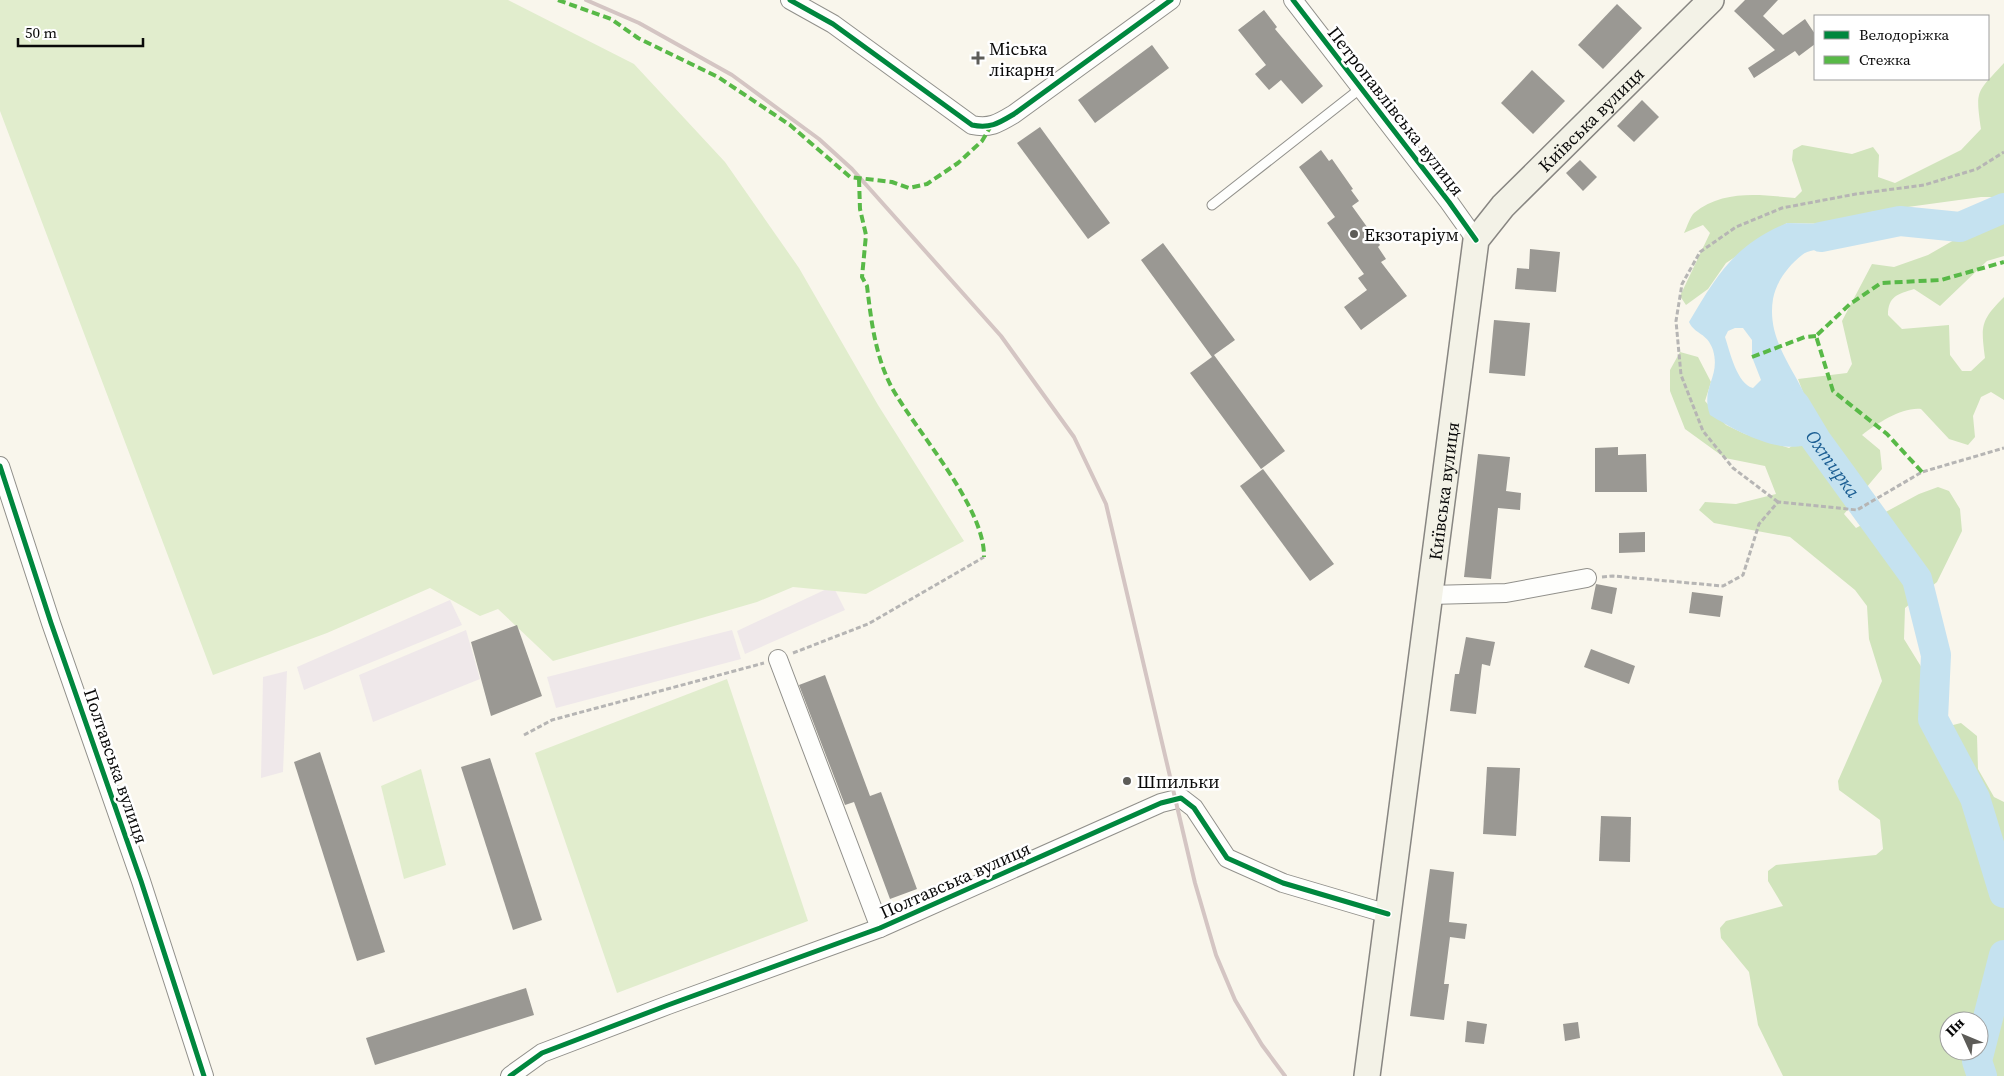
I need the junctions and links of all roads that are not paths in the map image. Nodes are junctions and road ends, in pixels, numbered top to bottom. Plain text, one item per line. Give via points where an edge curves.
1 (790, 0) edge
2 (1171, 0) edge
3 (1293, 0) edge
4 (1711, 0) edge
5 (1361, 88) junction
6 (1212, 205) dead end
7 (1476, 240) junction
8 (0, 466) edge
9 (1586, 578) road end
10 (1430, 595) junction
11 (778, 659) road end
12 (1388, 914) junction
13 (880, 928) junction
14 (204, 1076) edge
15 (510, 1076) edge
16 (1367, 1076) edge

1 - 2 street via 833,24 972,124 982,127 997,125 1014,114
3 - 5 street, Петропавлівська вулиця
4 - 7 main road, Київська вулиця via 1503,206
5 - 6 lane
5 - 7 street, Петропавлівська вулиця
7 - 10 main road, Київська вулиця
8 - 14 street, Полтавська вулиця
9 - 10 street via 1506,593
10 - 12 main road, Київська вулиця
11 - 13 street, Полтавська вулиця
12 - 13 street, Полтавська вулиця via 1283,883 1227,858 1194,808 1181,798
12 - 16 main road, Київська вулиця
13 - 15 street, Полтавська вулиця via 542,1053

